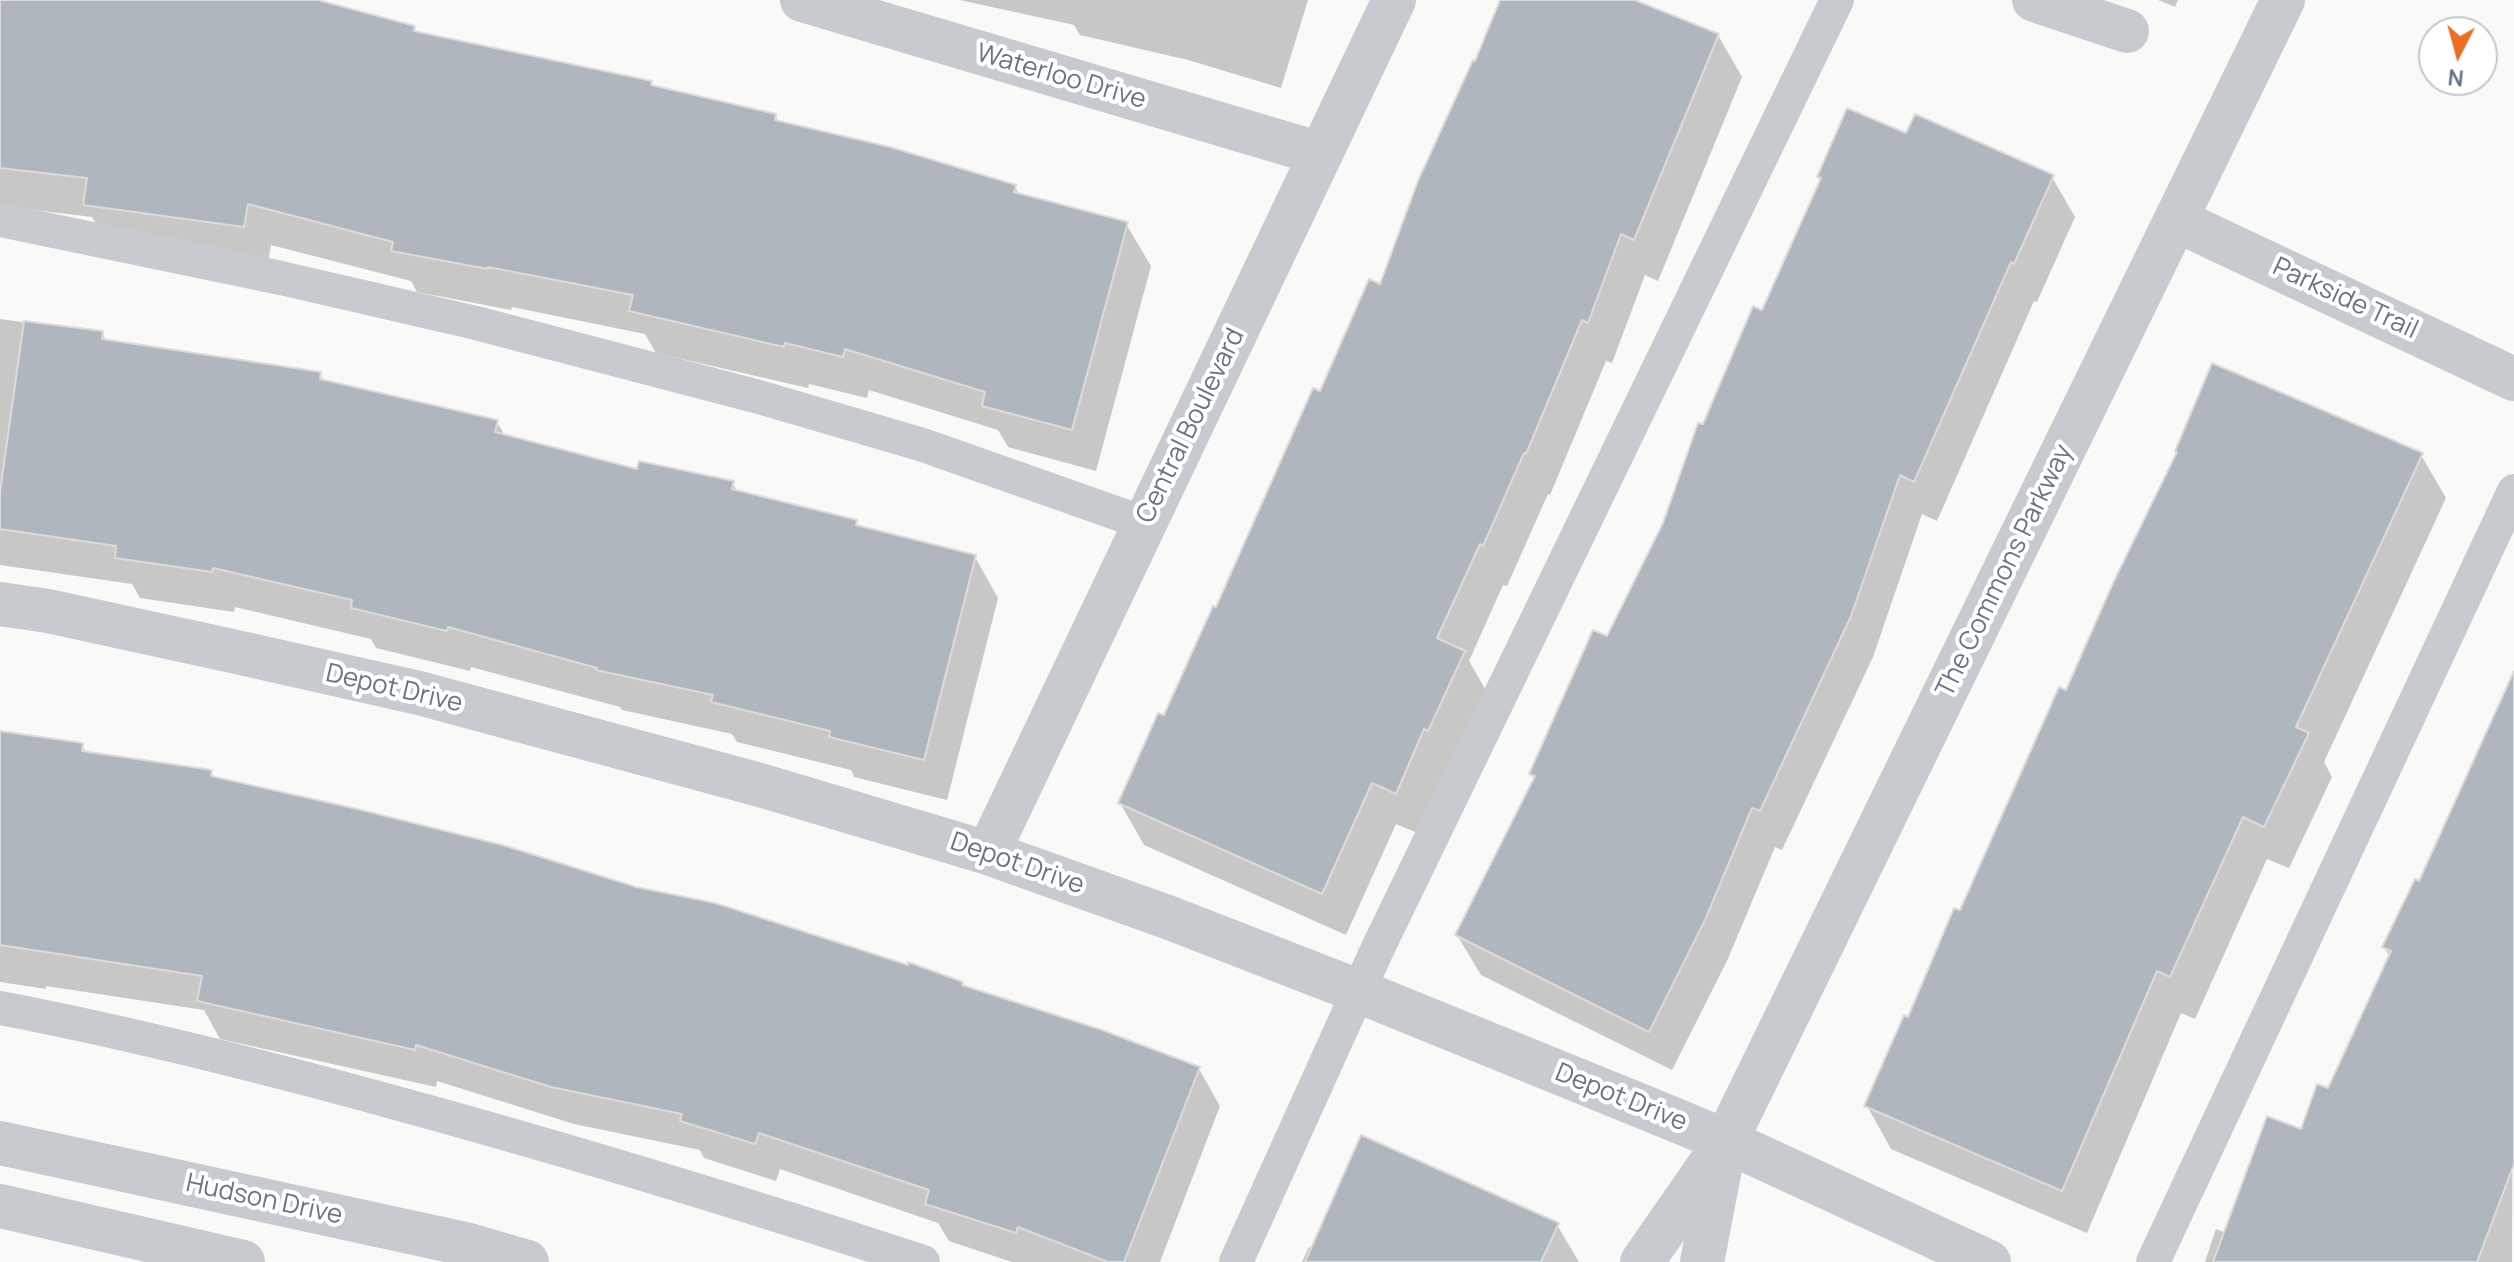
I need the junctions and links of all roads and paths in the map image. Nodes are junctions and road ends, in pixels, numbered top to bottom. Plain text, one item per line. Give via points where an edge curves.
1 (802, 0) edge
2 (1394, 0) edge
3 (1837, 0) edge
4 (2034, 0) edge
5 (2283, 0) edge
6 (2127, 31) dead end
7 (1321, 154) junction
8 (0, 220) edge
9 (2176, 220) junction
10 (2514, 379) edge
11 (2514, 491) edge
12 (1144, 523) junction
13 (0, 604) edge
14 (988, 853) junction
15 (1358, 991) junction
16 (0, 1008) edge
17 (1726, 1141) junction
18 (0, 1143) edge
19 (0, 1206) edge
20 (521, 1261) edge
21 (243, 1262) edge
22 (923, 1262) edge
23 (1236, 1262) edge
24 (1642, 1262) edge
25 (1702, 1262) edge
26 (1989, 1262) edge
27 (2153, 1262) edge

1 - 7 street, Waterloo Drive
2 - 7 street, Central Boulevard
3 - 15 lane
4 - 6 street
5 - 9 street, The Commons Parkway
7 - 12 street, Central Boulevard
8 - 12 lane via 446,316 744,393 923,445
9 - 10 street, Parkside Trail
9 - 17 street, The Commons Parkway
11 - 27 lane
12 - 14 street, Central Boulevard
13 - 14 street, Depot Drive via 419,693
14 - 15 street, Depot Drive
15 - 17 street, Depot Drive
15 - 23 lane
16 - 22 lane via 270,1069 501,1132
17 - 24 street, The Commons Parkway
17 - 25 street, The Commons Parkway
17 - 26 street, Depot Drive
18 - 20 street, Hudson Drive via 465,1244
19 - 21 street

